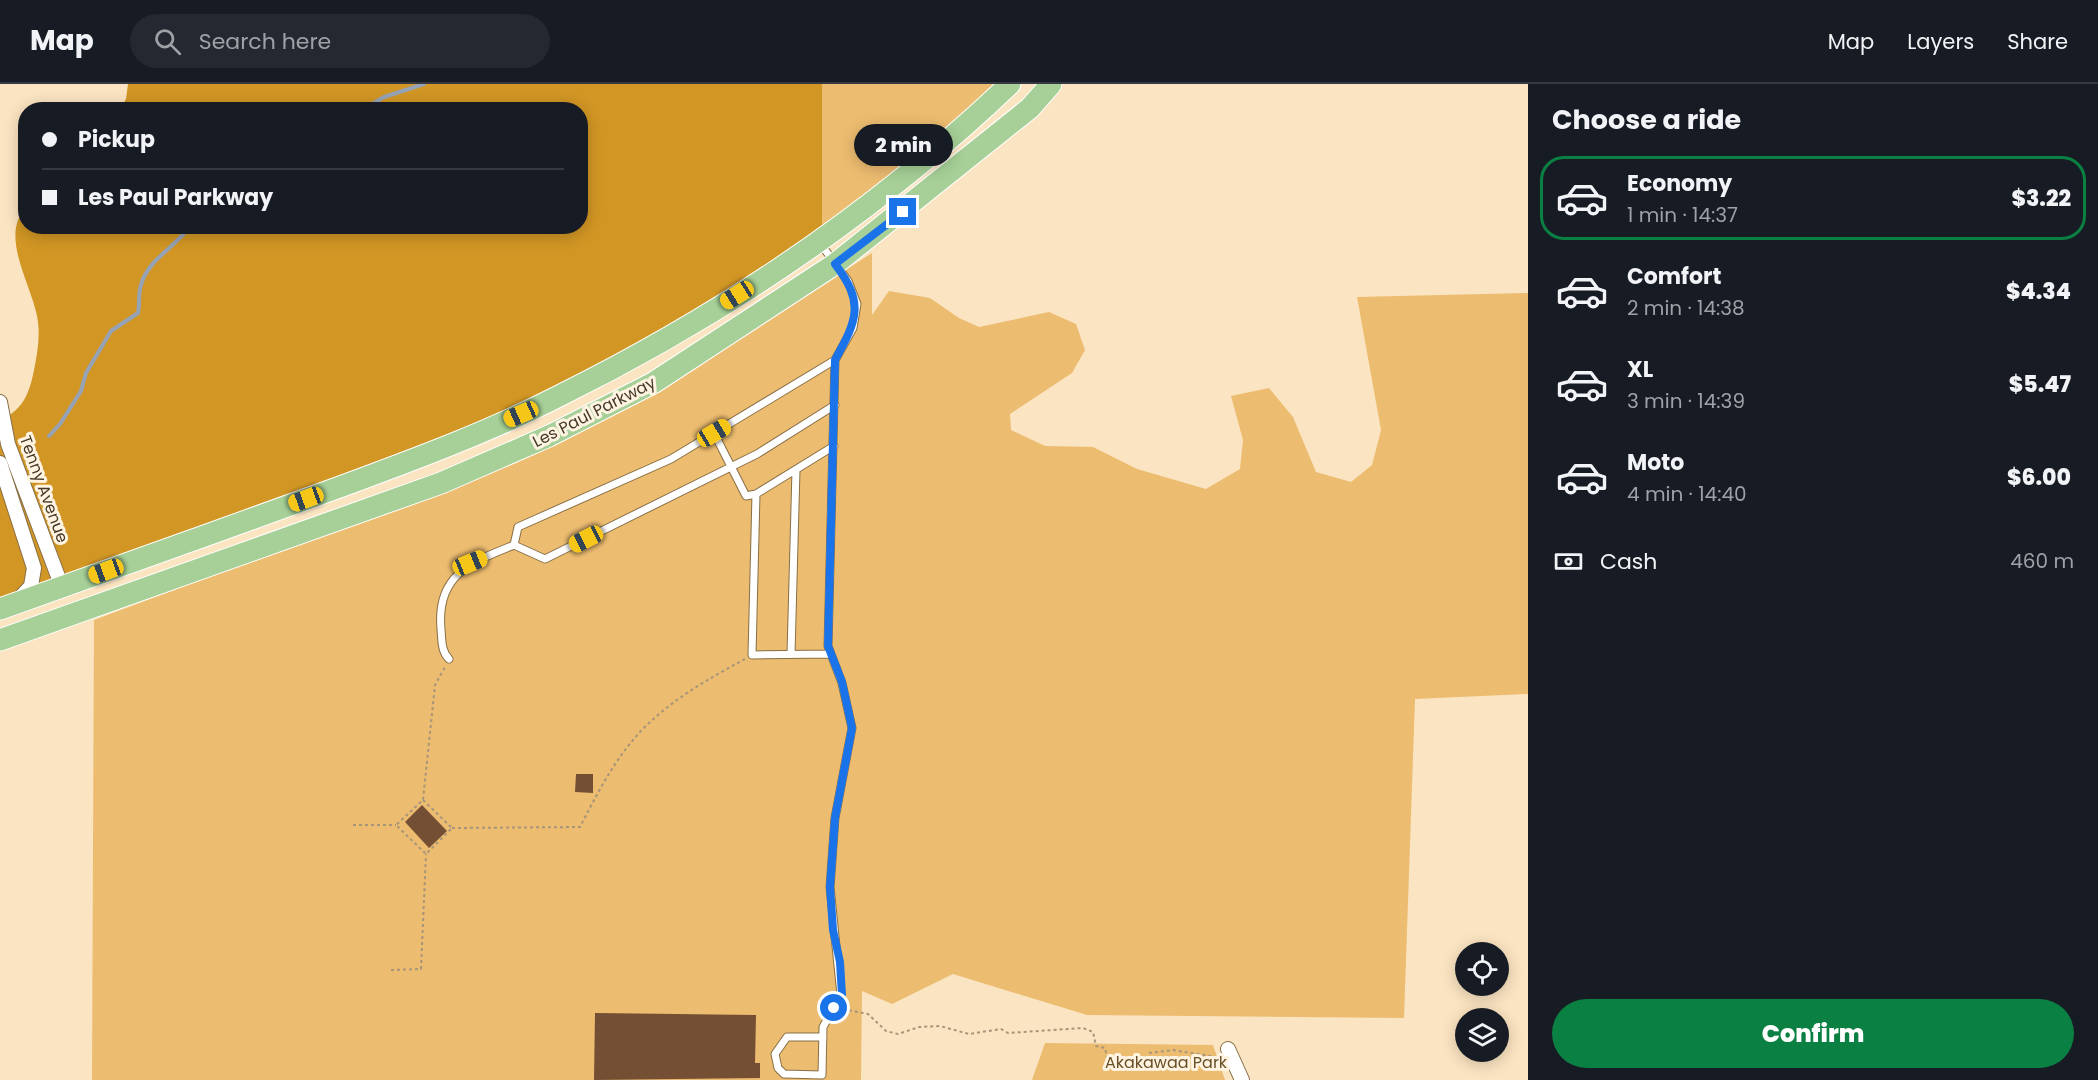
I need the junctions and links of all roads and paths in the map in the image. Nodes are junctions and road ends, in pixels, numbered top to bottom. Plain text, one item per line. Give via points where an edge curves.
1 (1010, 84) edge
2 (1051, 84) edge
3 (819, 241) junction
4 (835, 264) junction
5 (835, 360) junction
6 (0, 402) edge
7 (835, 405) junction
8 (714, 433) junction
9 (834, 446) junction
10 (0, 463) edge
11 (731, 467) junction
12 (796, 470) junction
13 (756, 494) junction
14 (514, 545) junction
15 (62, 587) junction
16 (8, 606) edge
17 (0, 628) edge
18 (0, 640) edge
19 (791, 654) junction
20 (831, 654) junction
21 (753, 655) junction
22 (449, 659) joint
23 (423, 800) junction
24 (353, 825) dead end
25 (396, 825) junction
26 (452, 828) junction
27 (426, 854) junction
28 (391, 970) dead end
29 (834, 1008) junction
30 (823, 1037) junction
31 (1227, 1049) dead end
32 (1149, 1053) dead end
33 (1215, 1057) dead end
34 (1108, 1062) dead end
35 (1242, 1080) edge

1 - 3 main road, Les Paul Parkway via 925,159
2 - 4 main road, Les Paul Parkway via 1030,108
3 - 4 lane
3 - 15 main road, Les Paul Parkway via 680,332 560,396 442,449
4 - 5 lane via 848,281 857,304 853,328
4 - 18 main road, Les Paul Parkway via 653,383 549,436 441,483
5 - 7 lane
5 - 8 lane
6 - 15 street, Tenny Avenue via 8,444
7 - 9 lane
7 - 11 lane
8 - 11 lane
8 - 14 lane via 671,459 518,527
9 - 12 lane
9 - 20 lane via 828,646
10 - 16 street, Tenny Avenue via 34,568 31,586
11 - 13 lane via 746,496
11 - 14 lane via 545,559
12 - 13 lane
12 - 19 lane
13 - 21 lane
14 - 22 lane via 470,563 449,584 440,614 443,653
15 - 16 main road, Les Paul Parkway
15 - 17 main road via 57,606
19 - 20 lane
19 - 21 lane
20 - 29 lane via 852,728 835,818 830,887 842,995
21 - 26 path via 711,678 660,714 633,740 580,827
22 - 23 path via 435,685
23 - 25 path
23 - 26 path
24 - 25 path
25 - 27 path
26 - 27 path
27 - 28 path via 421,969
29 - 30 lane via 823,1027
29 - 34 path via 868,1014 886,1031 898,1034 940,1026 969,1034 1001,1029 1008,1033 1083,1028 1094,1032 1096,1046 1105,1048
30 - 30 lane via 822,1075 784,1074 778,1068 775,1054 787,1037
31 - 35 street
32 - 33 path via 1173,1050

